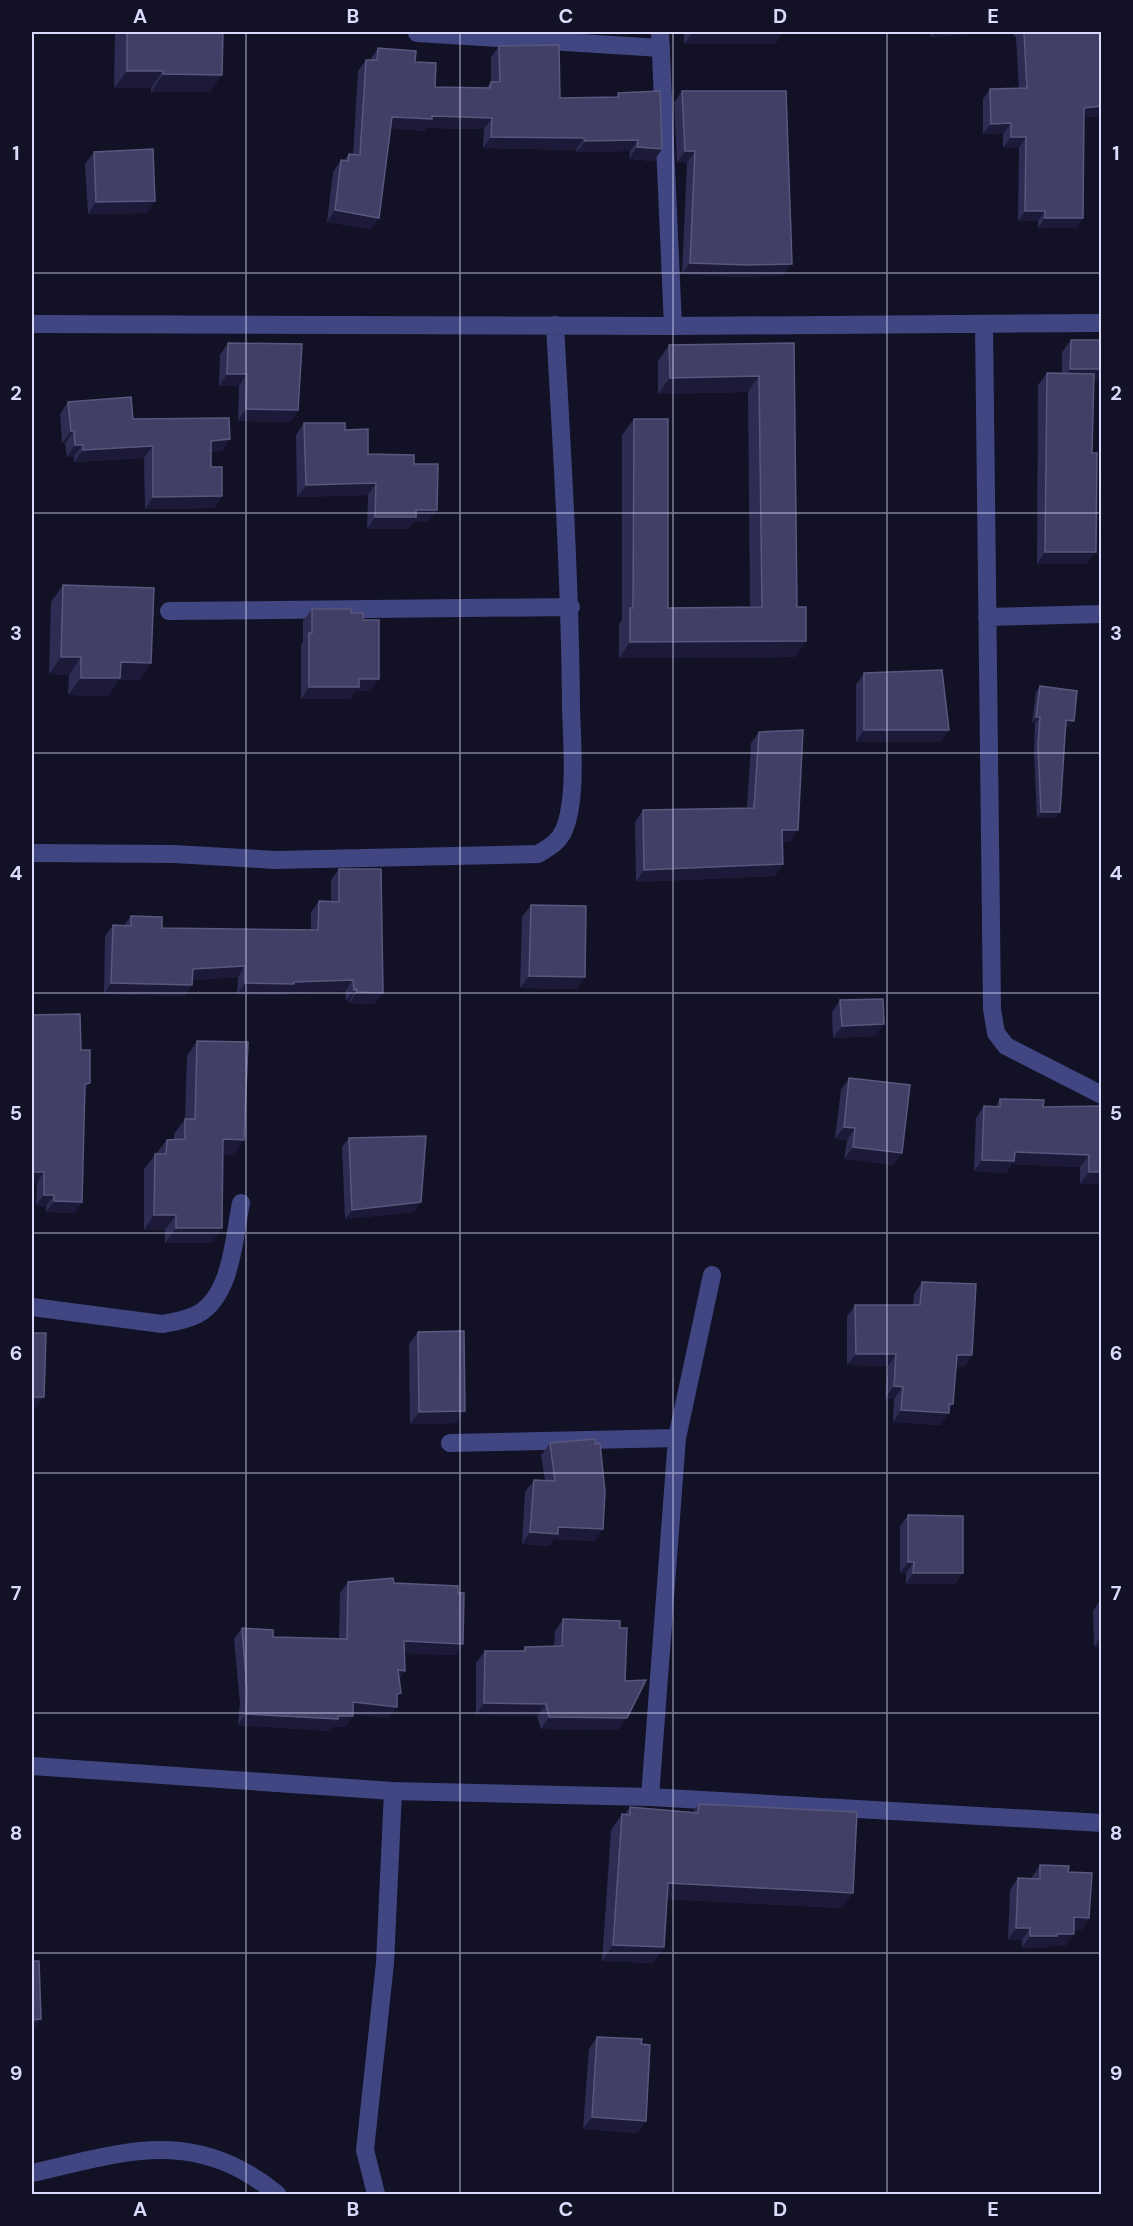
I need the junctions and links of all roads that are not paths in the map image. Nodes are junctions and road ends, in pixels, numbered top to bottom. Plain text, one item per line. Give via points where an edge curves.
1 (417, 33) dead end
2 (660, 40) edge
3 (1101, 323) edge
4 (32, 324) edge
5 (984, 324) junction
6 (555, 325) junction
7 (673, 326) junction
8 (571, 607) junction
9 (170, 611) dead end
10 (1101, 614) edge
11 (987, 617) junction
12 (32, 853) edge
13 (1101, 1095) edge
14 (241, 1203) dead end
15 (712, 1275) dead end
16 (32, 1307) edge
17 (677, 1438) junction
18 (450, 1443) dead end
19 (32, 1766) edge
20 (393, 1791) junction
21 (650, 1797) junction
22 (1101, 1823) edge
23 (32, 2173) edge
24 (277, 2194) edge
25 (376, 2194) edge

1 - 2 street
2 - 7 street
3 - 5 street
4 - 6 street
5 - 7 street
5 - 11 street
6 - 7 street
6 - 8 street
8 - 9 street
8 - 12 street via 570,813 564,832 553,846 537,854 276,860 174,854
10 - 11 street
11 - 13 street via 992,1009 996,1033 1006,1046
14 - 16 street via 225,1281 216,1299 199,1314 162,1324
15 - 17 street
17 - 18 street
17 - 21 street
19 - 20 street
20 - 21 street
20 - 25 street via 385,1963 364,2150
21 - 22 street
23 - 24 street via 133,2151 195,2152 235,2166

